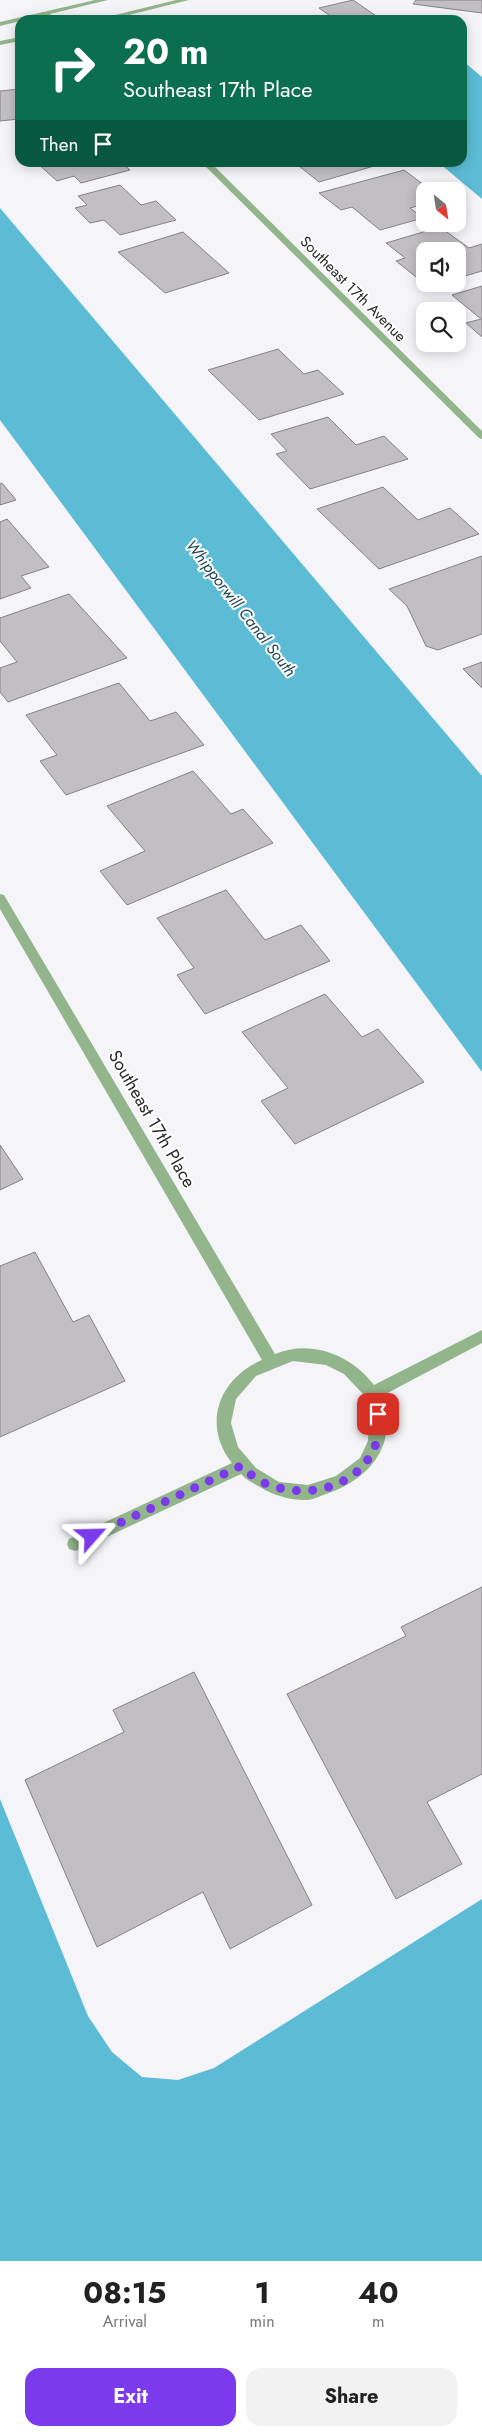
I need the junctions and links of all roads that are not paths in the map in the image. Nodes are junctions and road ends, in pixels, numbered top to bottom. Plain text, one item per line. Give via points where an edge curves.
1 (104, 0) edge
2 (185, 0) edge
3 (45, 14) joint
4 (40, 15) edge
5 (120, 15) edge
6 (15, 21) edge
7 (0, 24) edge
8 (15, 40) edge
9 (0, 43) edge
10 (210, 167) edge
11 (482, 436) edge
12 (0, 898) edge
13 (482, 1336) edge
14 (270, 1360) junction
15 (372, 1393) junction
16 (241, 1466) junction
17 (76, 1544) dead end

1 - 3 street
2 - 5 street
3 - 4 street
6 - 7 street
8 - 9 street
10 - 11 street, Southeast 17th Avenue
12 - 14 street, Southeast 17th Place
13 - 15 street
14 - 15 street via 292,1354 338,1362
14 - 16 street via 250,1371 234,1386 225,1405 224,1426 229,1447
15 - 16 street via 378,1414 379,1436 370,1456 354,1474 334,1486 309,1492 283,1490 260,1481
16 - 17 street

